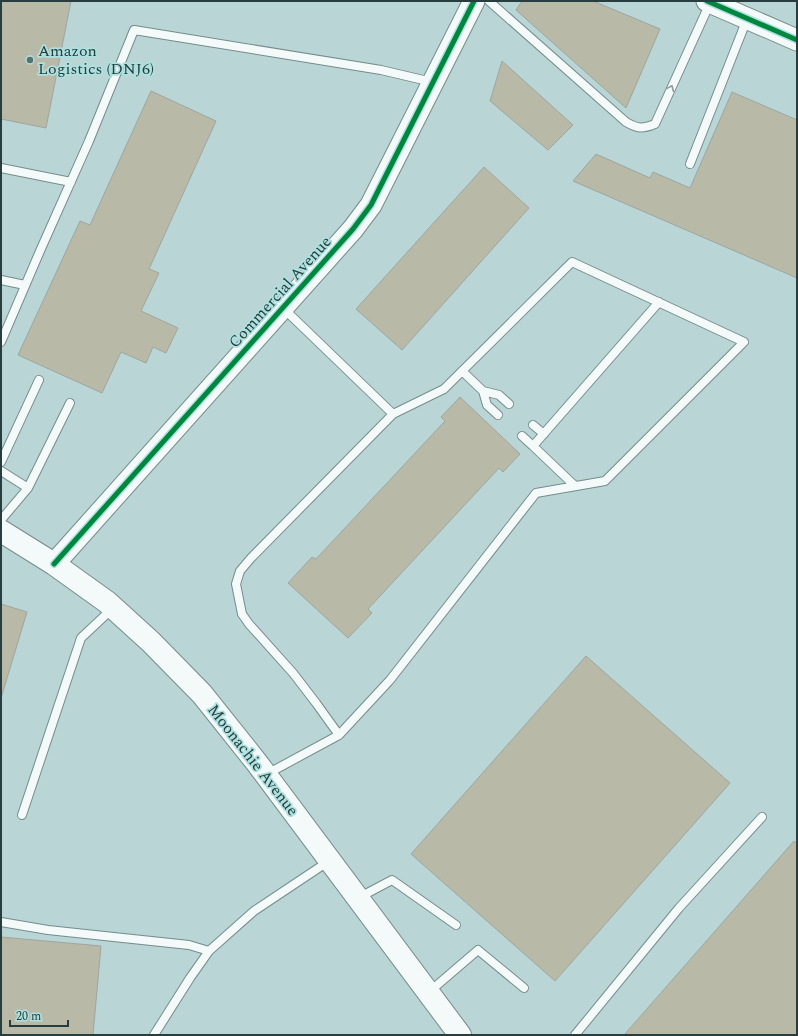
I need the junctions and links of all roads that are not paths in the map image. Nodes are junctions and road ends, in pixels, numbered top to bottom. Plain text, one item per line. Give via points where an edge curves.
1 (474, 1) edge
2 (489, 1) edge
3 (708, 2) edge
4 (747, 18) junction
5 (797, 40) edge
6 (433, 82) junction
7 (690, 164) dead end
8 (1, 168) edge
9 (71, 182) junction
10 (1, 280) edge
11 (26, 285) junction
12 (659, 302) junction
13 (283, 308) junction
14 (1, 342) edge
15 (462, 371) junction
16 (39, 380) dead end
17 (483, 391) junction
18 (70, 404) dead end
19 (508, 404) dead end
20 (393, 414) junction
21 (498, 415) dead end
22 (533, 425) dead end
23 (544, 434) junction
24 (522, 436) dead end
25 (533, 446) junction
26 (1, 462) edge
27 (1, 470) edge
28 (575, 486) junction
29 (28, 488) junction
30 (1, 520) edge
31 (1, 531) edge
32 (54, 564) junction
33 (114, 608) junction
34 (339, 735) junction
35 (266, 775) junction
36 (22, 815) dead end
37 (762, 817) dead end
38 (330, 860) junction
39 (358, 898) junction
40 (1, 922) edge
41 (456, 925) dead end
42 (209, 951) junction
43 (524, 988) dead end
44 (428, 993) junction
45 (154, 1035) edge
46 (460, 1035) edge
47 (575, 1035) edge

1 - 6 street, Commercial Avenue
2 -> 3 lane via 636,128 655,124
3 - 4 street
4 - 5 street
4 - 7 lane
6 - 9 lane via 381,70 134,30
6 - 13 street, Commercial Avenue via 371,205 353,230
8 - 9 lane
9 - 11 lane
10 - 11 lane
11 - 14 lane
12 - 15 lane via 572,262
12 - 23 lane
12 - 28 lane via 744,342 605,481
13 - 20 lane
13 - 32 street, Commercial Avenue
15 - 17 lane
15 - 20 lane via 444,389
16 - 26 lane
17 - 19 lane via 499,395
17 - 21 lane via 487,406
18 - 29 lane
20 - 34 lane via 251,558 240,571 236,584 242,614 293,673
22 - 23 lane
23 - 25 lane
24 - 25 lane
25 - 28 lane
27 - 29 lane
28 - 34 lane via 536,493 390,680
29 - 30 lane
31 - 32 main road, Moonachie Avenue
32 - 33 main road, Moonachie Avenue
33 - 35 main road, Moonachie Avenue via 202,694
33 - 36 lane via 81,638
34 - 35 lane
35 - 38 main road, Moonachie Avenue
37 - 47 lane via 679,908
38 - 39 main road, Moonachie Avenue
38 - 42 lane via 254,911
39 - 41 lane via 392,880
39 - 44 main road, Moonachie Avenue
40 - 42 lane via 48,930 189,945
42 - 45 lane
43 - 44 lane via 478,950
44 - 46 main road, Moonachie Avenue

